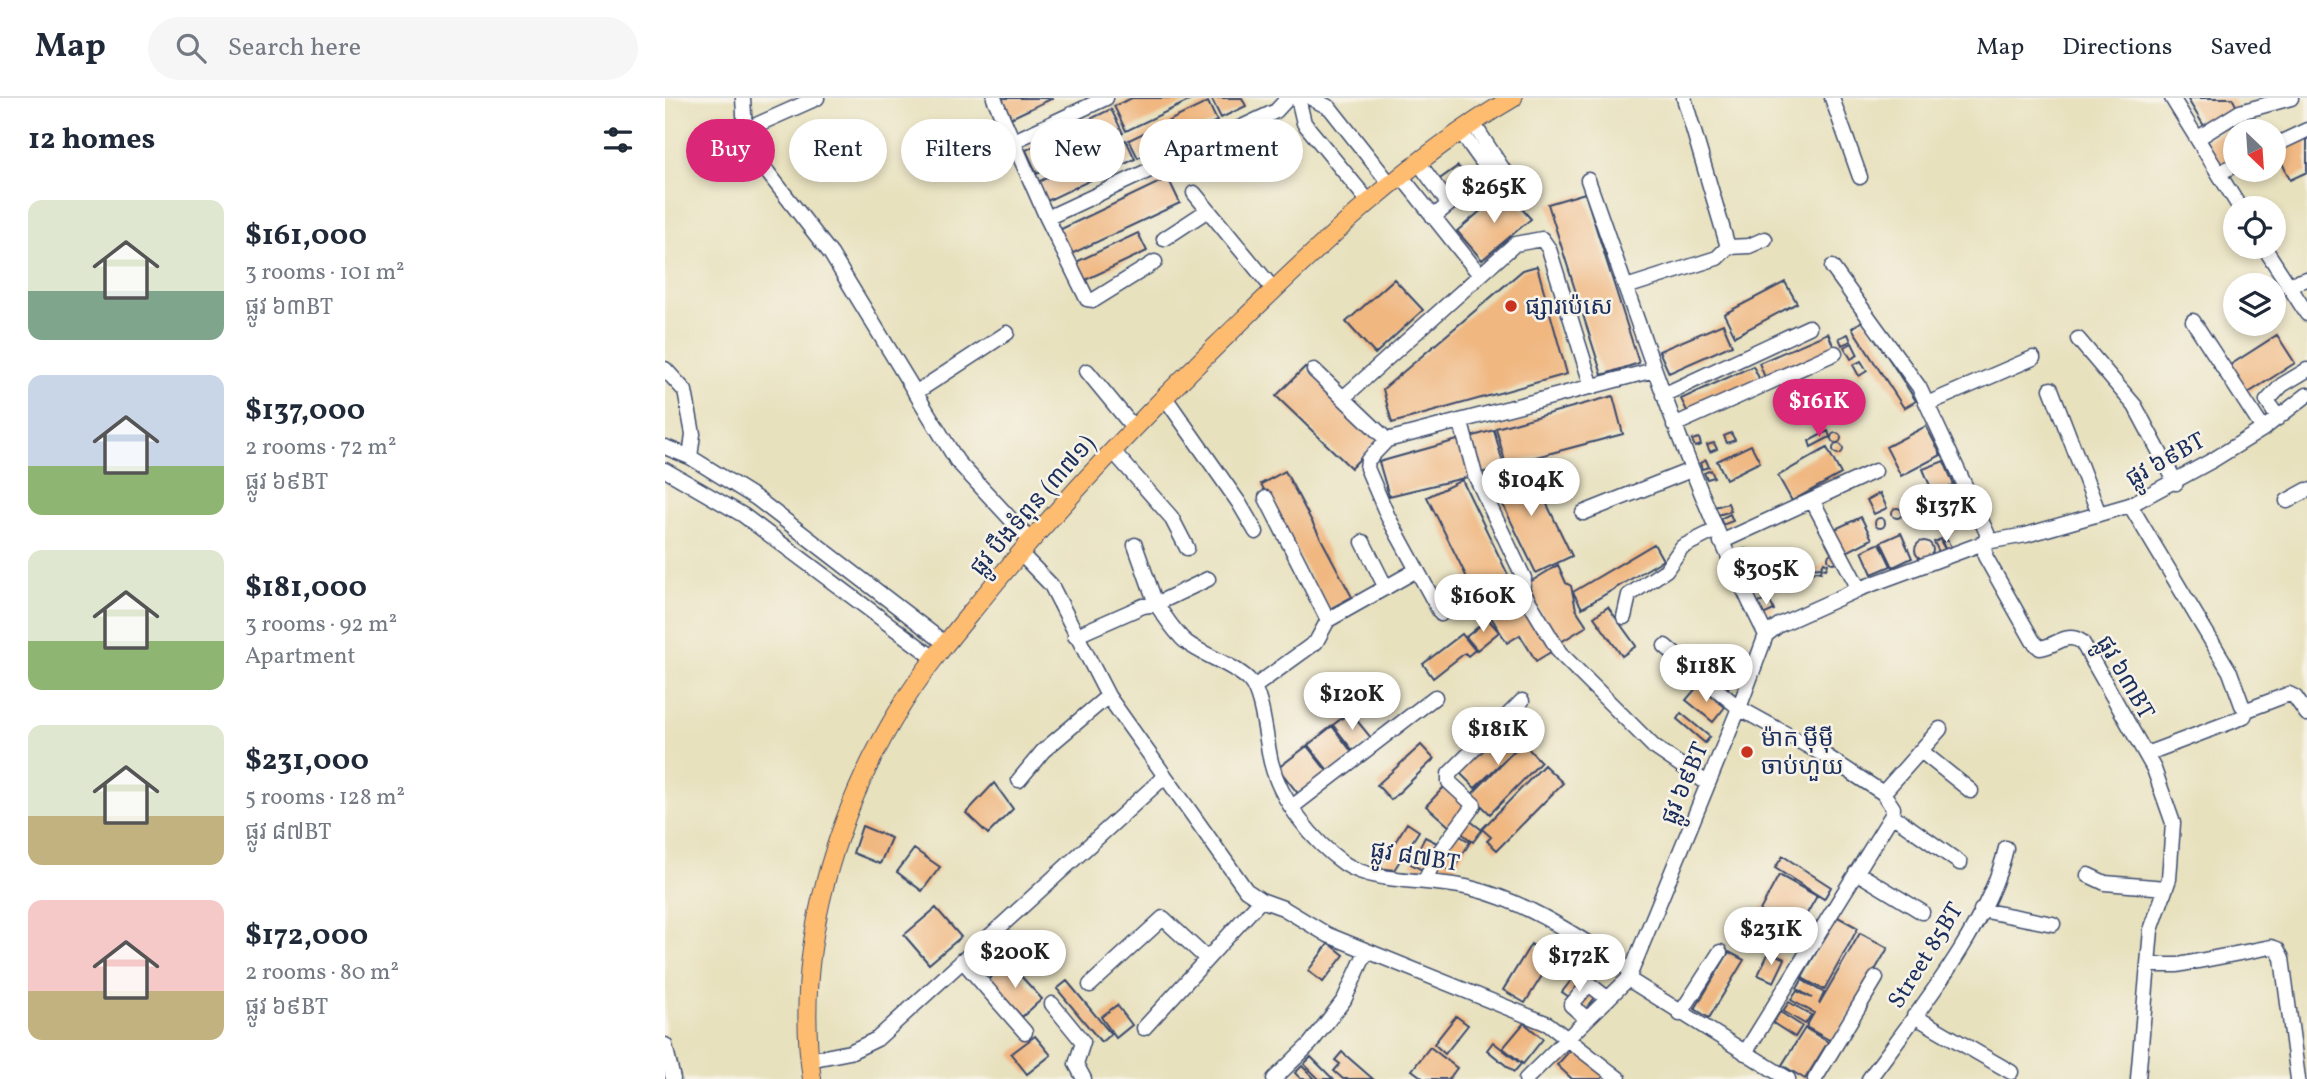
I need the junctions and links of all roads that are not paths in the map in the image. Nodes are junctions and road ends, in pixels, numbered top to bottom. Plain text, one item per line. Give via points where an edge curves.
1 (743, 98) edge
2 (817, 98) edge
3 (994, 98) edge
4 (1106, 98) edge
5 (1289, 98) edge
6 (1298, 98) edge
7 (1311, 98) edge
8 (1513, 98) edge
9 (1684, 98) edge
10 (1832, 98) edge
11 (2172, 98) edge
12 (2291, 98) edge
13 (744, 119) edge
14 (770, 119) edge
15 (1004, 119) edge
16 (1467, 127) junction
17 (2307, 130) edge
18 (2198, 138) junction
19 (1016, 140) edge
20 (2286, 140) edge
21 (1016, 146) edge
22 (1418, 162) junction
23 (2223, 171) edge
24 (2218, 173) junction
25 (1860, 177) dead end
26 (1396, 180) junction
27 (1588, 180) dead end
28 (775, 182) edge
29 (1517, 191) dead end
30 (1193, 193) dead end
31 (2232, 196) edge
32 (1369, 202) junction
33 (1450, 204) junction
34 (1208, 210) junction
35 (1047, 218) junction
36 (1433, 218) junction
37 (1164, 239) dead end
38 (1765, 239) dead end
39 (1728, 247) junction
40 (2271, 259) edge
41 (1155, 262) dead end
42 (1832, 267) dead end
43 (1480, 275) junction
44 (2307, 279) edge
45 (2287, 285) junction
46 (1626, 287) junction
47 (1274, 290) junction
48 (2307, 314) edge
49 (2193, 321) dead end
50 (1809, 327) dead end
51 (1007, 333) dead end
52 (2078, 340) dead end
53 (1835, 354) dead end
54 (2033, 358) dead end
55 (665, 369) edge
56 (1314, 370) dead end
57 (1654, 370) junction
58 (2307, 370) edge
59 (1087, 371) dead end
60 (1592, 387) junction
61 (2051, 389) dead end
62 (915, 393) junction
63 (1663, 395) junction
64 (2307, 395) edge
65 (1164, 396) junction
66 (1343, 398) junction
67 (1927, 404) junction
68 (2278, 418) junction
69 (1461, 423) junction
70 (1674, 425) junction
71 (1133, 427) junction
72 (2263, 429) junction
73 (1387, 440) junction
74 (665, 447) edge
75 (1112, 450) junction
76 (690, 457) junction
77 (665, 470) edge
78 (1691, 470) junction
79 (1875, 471) dead end
80 (2176, 483) junction
81 (2307, 490) edge
82 (1266, 498) dead end
83 (1812, 500) junction
84 (2287, 501) dead end
85 (2130, 505) junction
86 (1583, 513) dead end
87 (2099, 514) junction
88 (1255, 532) dead end
89 (1719, 536) junction
90 (1363, 542) dead end
91 (1986, 542) junction
92 (1135, 545) dead end
93 (1025, 546) junction
94 (1187, 548) dead end
95 (1415, 570) junction
96 (1208, 579) dead end
97 (1386, 587) junction
98 (1860, 589) junction
99 (881, 593) junction
100 (1156, 604) junction
101 (868, 608) junction
102 (1441, 614) dead end
103 (1624, 617) dead end
104 (1328, 620) junction
105 (1766, 635) junction
106 (1075, 636) junction
107 (946, 643) junction
108 (1665, 646) dead end
109 (934, 659) junction
110 (1254, 687) junction
111 (1108, 696) junction
112 (1435, 696) dead end
113 (1522, 701) dead end
114 (1739, 708) junction
115 (2247, 710) junction
116 (2307, 713) edge
117 (1940, 729) dead end
118 (1921, 751) junction
119 (2146, 754) junction
120 (1164, 777) junction
121 (1019, 780) dead end
122 (1707, 783) junction
123 (1971, 791) dead end
124 (1883, 793) junction
125 (1292, 807) junction
126 (1892, 815) junction
127 (2006, 848) dead end
128 (1960, 863) dead end
129 (1856, 872) junction
130 (2088, 875) dead end
131 (1426, 881) junction
132 (2166, 888) junction
133 (1261, 900) junction
134 (1981, 910) junction
135 (1922, 912) dead end
136 (2053, 924) dead end
137 (1366, 952) junction
138 (1720, 952) dead end
139 (1206, 958) junction
140 (962, 960) junction
141 (2149, 965) junction
142 (1629, 974) junction
143 (1876, 978) dead end
144 (1090, 985) dead end
145 (1608, 999) junction
146 (1052, 1004) dead end
147 (1680, 1014) junction
148 (1914, 1016) junction
149 (1587, 1019) junction
150 (1144, 1028) dead end
151 (1025, 1032) dead end
152 (1568, 1038) junction
153 (665, 1045) edge
154 (1745, 1053) junction
155 (809, 1060) junction
156 (2011, 1072) dead end
157 (673, 1079) edge
158 (812, 1079) edge
159 (1084, 1079) edge
160 (1274, 1079) edge
161 (1527, 1079) edge
162 (1619, 1079) edge
163 (1788, 1079) edge
164 (1815, 1079) edge
165 (1869, 1079) edge
166 (2138, 1079) edge
167 (2298, 1079) edge

1 - 13 street
2 - 14 street
3 - 15 street
4 - 19 street
5 - 35 street via 1276,111
6 - 32 street via 1304,123
7 - 26 street via 1330,108
8 - 16 main road, ផ្លូវ បឹងទំពុន (៣៧១)
9 - 39 street
10 - 25 street
11 - 18 street
12 - 18 street via 2240,112
16 - 22 main road, ផ្លូវ បឹងទំពុន (៣៧១)
16 - 29 street
16 - 33 street via 1486,167 1483,177
17 - 20 street
18 - 24 street
21 - 35 street
22 - 26 main road, ផ្លូវ បឹងទំពុន (៣៧១)
22 - 33 street
23 - 24 street
24 - 31 street
26 - 32 main road, ផ្លូវ បឹងទំពុន (៣៧១)
26 - 36 street
27 - 46 street
28 - 62 street via 831,254
30 - 34 street
32 - 47 main road, ផ្លូវ បឹងទំពុន (៣៧១)
33 - 36 street
34 - 37 street
34 - 47 street
35 - 41 street via 1087,299 1094,300
36 - 43 street
38 - 39 street
39 - 46 street via 1717,258
40 - 45 street
42 - 67 street, ផ្លូវ ៦៣BT via 1896,353
43 - 60 street via 1515,244 1537,239 1547,243
43 - 66 street
44 - 45 street
45 - 48 street
46 - 57 street
47 - 65 main road, ផ្លូវ បឹងទំពុន (៣៧១)
49 - 72 street
50 - 63 street
51 - 62 street
52 - 80 street via 2135,406
53 - 70 street
54 - 67 street
55 - 76 street via 685,391 693,434
56 - 66 street
57 - 60 street
57 - 63 street
58 - 68 street via 2267,401
59 - 71 street
60 - 69 street
61 - 87 street
62 - 93 street via 957,461
63 - 70 street
64 - 68 street, ផ្លូវ ៦៩BT
65 - 71 main road, ផ្លូវ បឹងទំពុន (៣៧១)
65 - 88 street
66 - 73 street
67 - 91 street, ផ្លូវ ៦៣BT via 1974,502 1987,533
68 - 72 street, ផ្លូវ ៦៩BT
69 - 73 street
69 - 122 street via 1475,475 1524,578 1522,590 1560,653 1654,747
70 - 78 street
71 - 75 main road, ផ្លូវ បឹងទំពុន (៣៧១)
72 - 80 street, ផ្លូវ ៦៩BT
73 - 95 street via 1368,460 1367,468
74 - 76 street
75 - 93 main road, ផ្លូវ បឹងទំពុន (៣៧១)
75 - 94 street via 1171,517
76 - 99 street via 756,498
77 - 101 street via 743,515
78 - 86 street
78 - 89 street
79 - 83 street
80 - 85 street, ផ្លូវ ៦៩BT
81 - 84 street
82 - 104 street
83 - 89 street
83 - 98 street
85 - 87 street, ផ្លូវ ៦៩BT
85 - 115 street via 2230,672
87 - 91 street, ផ្លូវ ៦៩BT via 2026,536
89 - 103 street via 1682,547 1666,570 1629,595
89 - 105 street
90 - 97 street
91 - 98 street, ផ្លូវ ៦៩BT
91 - 119 street, ផ្លូវ ៦៣BT via 1985,556 2033,641 2041,648 2066,637 2082,642
92 - 100 street
93 - 106 street via 1051,585
93 - 107 main road, ផ្លូវ បឹងទំពុន (៣៧១)
95 - 97 street
95 - 102 street
96 - 100 street
97 - 104 street
98 - 105 street, ផ្លូវ ៦៩BT
99 - 101 street
99 - 107 street
100 - 106 street
100 - 110 street via 1183,640
101 - 109 street
104 - 110 street via 1316,642
105 - 114 street, ផ្លូវ ៦៩BT
106 - 111 street
107 - 109 main road, ផ្លូវ បឹងទំពុន (៣៧១)
108 - 114 street
109 - 155 main road, ផ្លូវ បឹងទំពុន (៣៧១) via 874,756 834,852 814,949
110 - 125 street, ផ្លូវ ៨៧BT via 1272,766
111 - 120 street
111 - 121 street via 1043,751
112 - 125 street
113 - 131 street via 1449,774 1448,782 1474,805 1435,858
114 - 122 street, ផ្លូវ ៦៩BT
114 - 124 street
115 - 116 street via 2288,694
115 - 119 street via 2233,721
117 - 118 street
118 - 123 street
118 - 124 street
119 - 132 street, ផ្លូវ ៦៣BT via 2173,824
120 - 133 street via 1233,875
120 - 140 street
122 - 142 street, ផ្លូវ ៦៩BT
124 - 126 street via 1891,801
125 - 131 street, ផ្លូវ ៨៧BT via 1326,849 1354,869
126 - 128 street
126 - 129 street
127 - 134 street, Street 85BT
129 - 135 street
129 - 154 street
130 - 132 street via 2105,883
131 - 142 street, ផ្លូវ ៨៧BT via 1471,888 1519,906 1578,937
132 - 141 street, ផ្លូវ ៦៣BT via 2151,930
133 - 137 street
133 - 139 street
134 - 136 street
134 - 148 street, Street 85BT via 1955,959
137 - 152 street via 1527,1014
137 - 160 street via 1344,1000 1310,1044
138 - 147 street
139 - 144 street via 1163,918
139 - 150 street
140 - 151 street
140 - 155 street via 877,1039 850,1052
141 - 166 street, ផ្លូវ ៦៣BT
141 - 167 street via 2178,965 2277,949 2282,958
142 - 145 street, ផ្លូវ ៦៩BT
142 - 147 street, ផ្លូវ ៨៧BT
143 - 164 street
145 - 149 street, ផ្លូវ ៦៩BT
145 - 149 street via 1589,984 1571,1004
146 - 159 street via 1083,1042 1076,1064
147 - 154 street, ផ្លូវ ៨៧BT
148 - 156 street
148 - 165 street, Street 85BT
149 - 152 street, ផ្លូវ ៦៩BT
152 - 161 street, ផ្លូវ ៦៩BT
152 - 162 street
153 - 157 street
154 - 163 street, ផ្លូវ ៨៧BT
155 - 158 main road, ផ្លូវ បឹងទំពុន (៣៧១)

